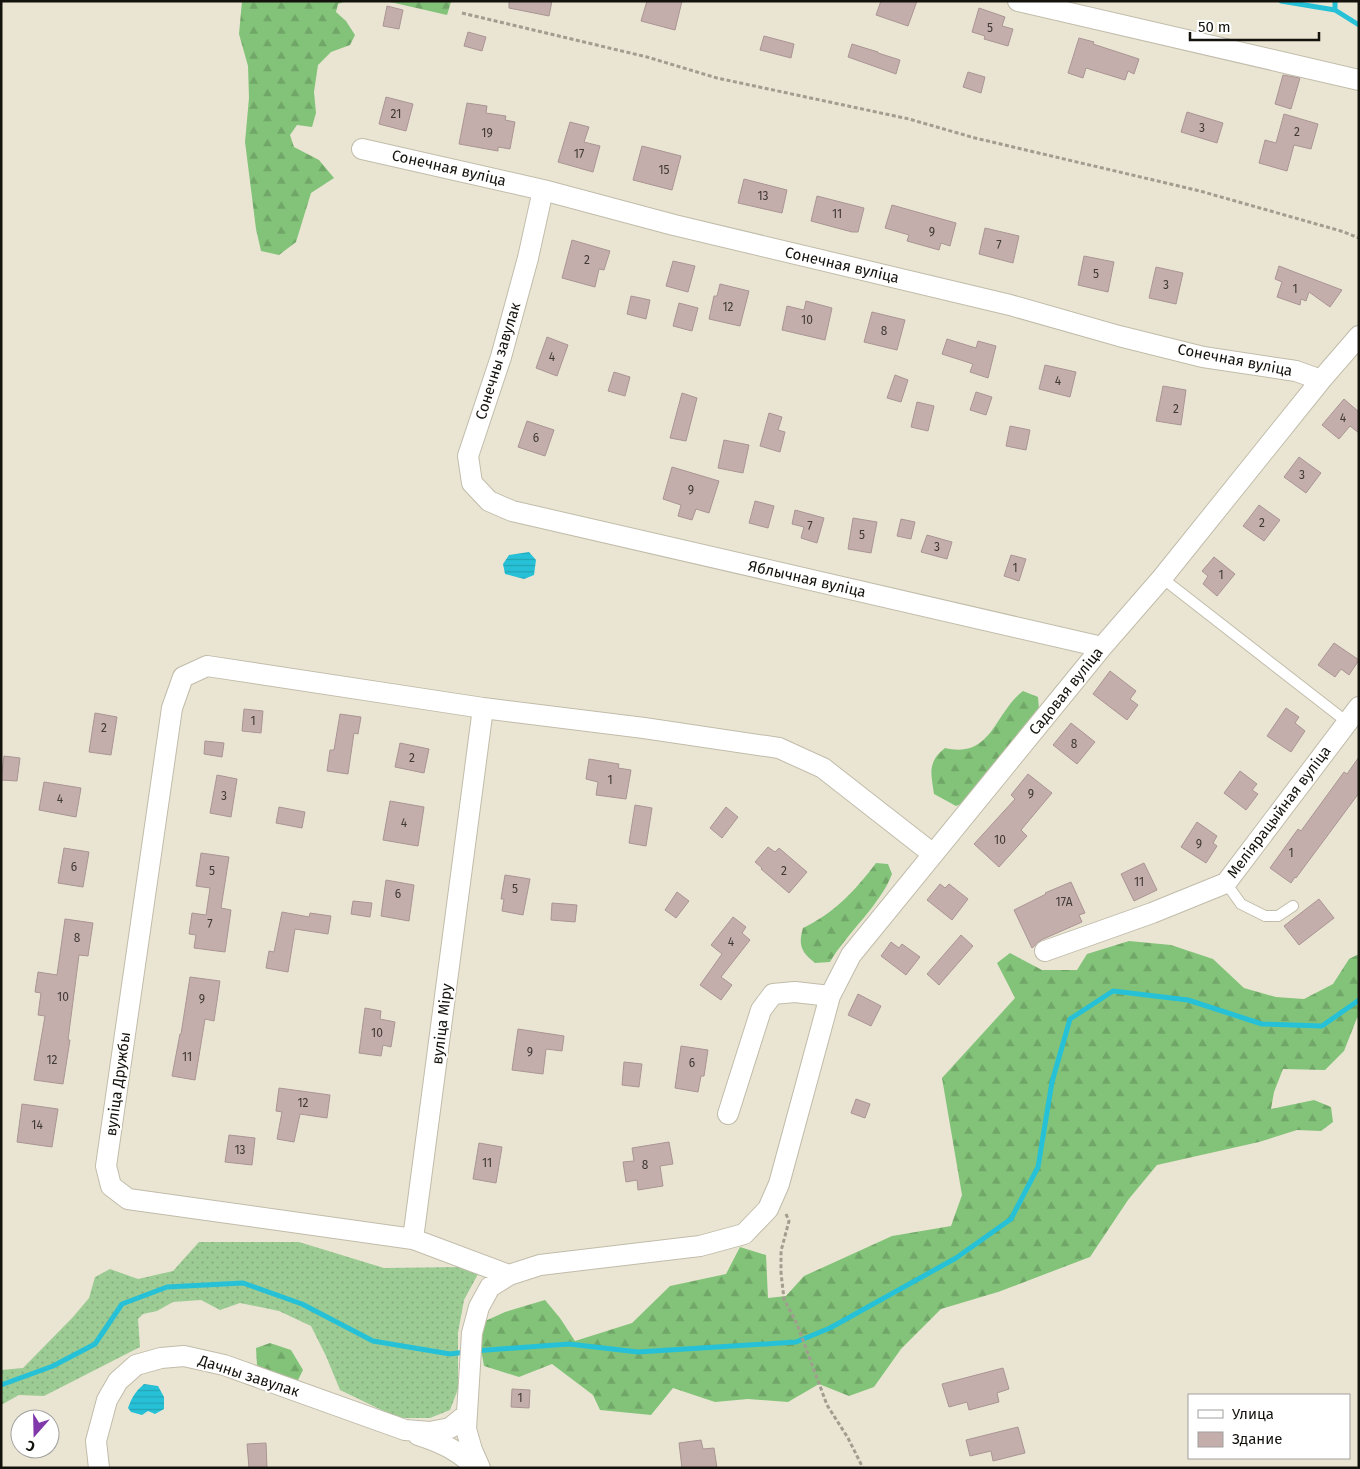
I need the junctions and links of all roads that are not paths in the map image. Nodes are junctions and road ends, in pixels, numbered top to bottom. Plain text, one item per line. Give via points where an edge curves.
1 (1018, 1) edge
2 (1359, 80) edge
3 (362, 149) dead end
4 (543, 190) junction
5 (1359, 336) edge
6 (1321, 380) junction
7 (512, 511) joint
8 (1162, 578) junction
9 (1102, 648) junction
10 (483, 708) junction
11 (1353, 714) edge
12 (933, 854) junction
13 (1226, 883) junction
14 (1293, 906) dead end
15 (1045, 951) dead end
16 (830, 996) junction
17 (728, 1114) dead end
18 (413, 1239) junction
19 (509, 1275) junction
20 (468, 1414) junction
21 (405, 1430) junction
22 (100, 1468) edge
23 (478, 1468) edge

1 - 2 street
3 - 4 street, Сонечная вуліца
4 - 6 street, Сонечная вуліца via 674,225 1010,305 1194,354 1296,372
4 - 7 street, Сонечны завулак via 501,357 468,456 472,484 489,501
5 - 6 street, Садовая вуліца
6 - 8 street, Садовая вуліца
7 - 9 street, Яблычная вуліца
8 - 9 street, Садовая вуліца
8 - 11 lane
9 - 12 street, Садовая вуліца
10 - 12 street via 779,748 823,768
10 - 18 street, вуліца Міру
10 - 18 street, вуліца Дружбы via 207,666 183,677 172,708 111,1127 106,1166 111,1186 128,1199
11 - 13 street, Меліярацыйная вуліца
12 - 16 street, Садовая вуліца via 851,955
13 - 14 lane via 1241,904 1265,916 1278,916
13 - 15 street, Меліярацыйная вуліца
16 - 17 street via 795,992 773,994 761,1010
16 - 19 street, Садовая вуліца via 779,1184 768,1209 744,1234 700,1246 540,1265
18 - 19 street
19 - 20 street, Садовая вуліца via 490,1287 479,1307 472,1333
20 - 21 street, Дачны завулак via 450,1428 430,1432
20 - 23 street, Садовая вуліца via 466,1429
21 - 22 street, Дачны завулак via 224,1364 184,1356 161,1358 136,1365 118,1381 107,1400 96,1441
21 - 23 street via 447,1446

